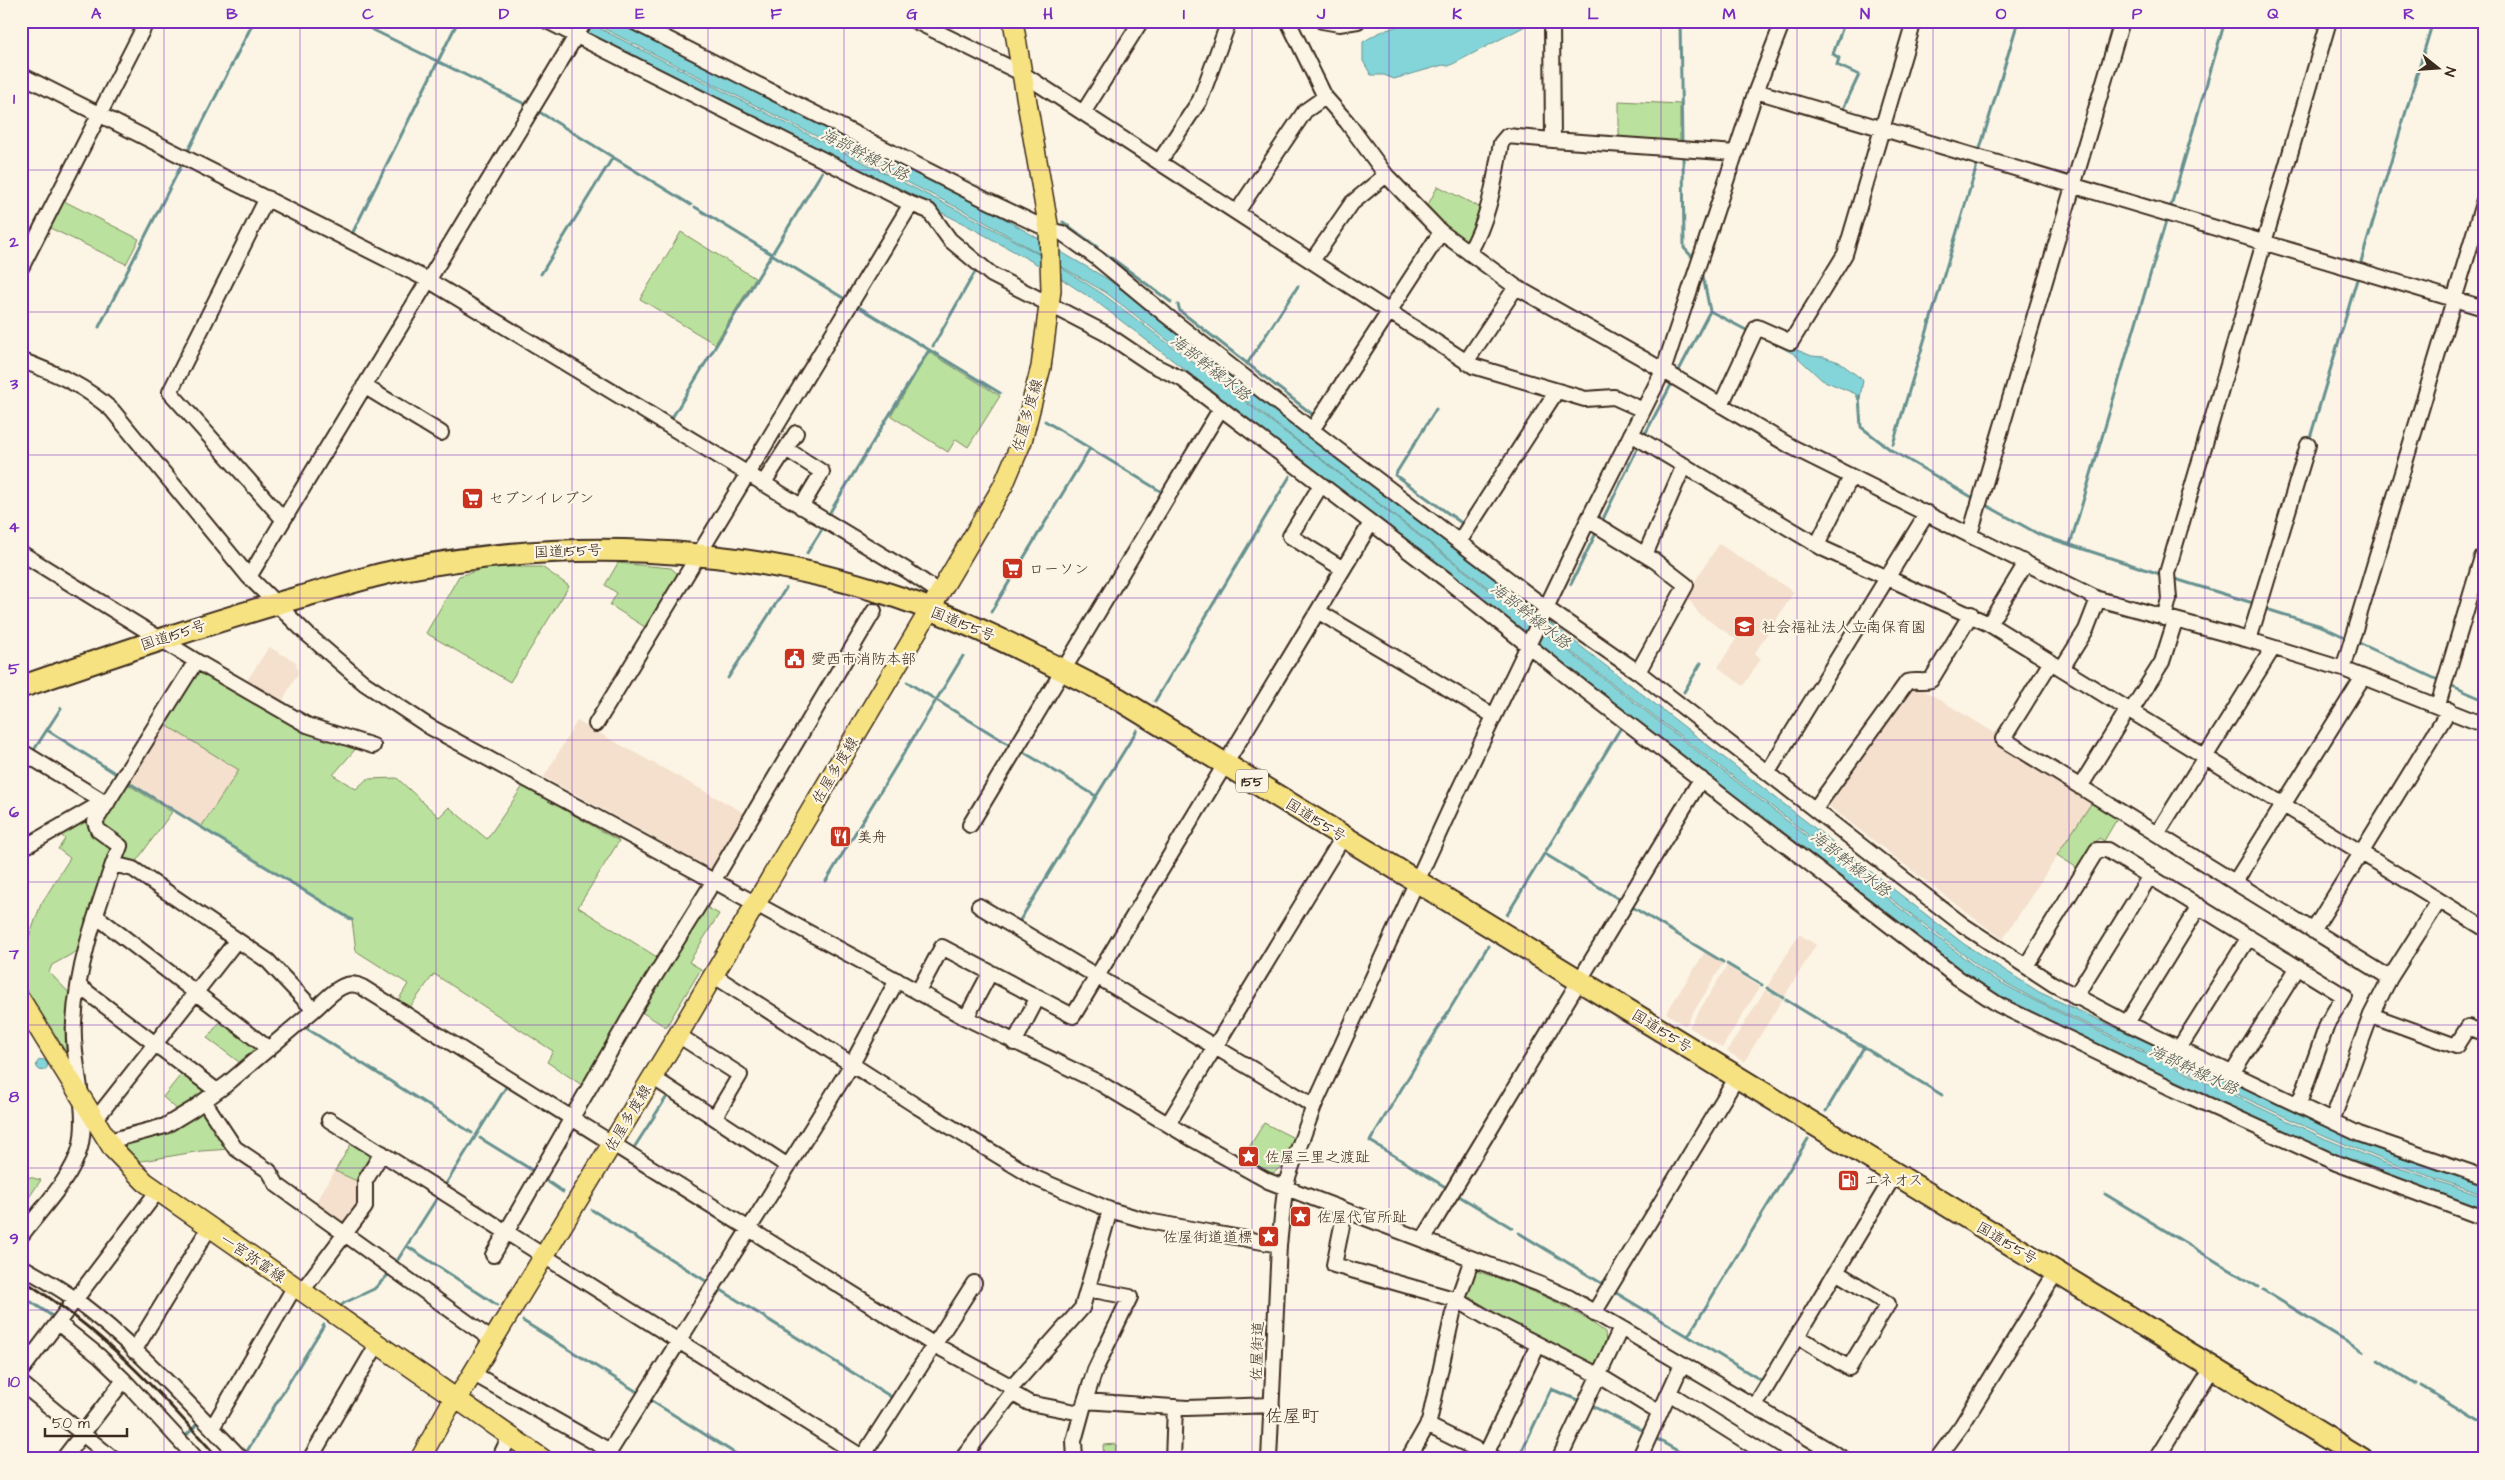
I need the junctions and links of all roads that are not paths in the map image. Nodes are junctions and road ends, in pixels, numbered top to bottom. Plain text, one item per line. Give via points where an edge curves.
1 (147, 21) edge
2 (547, 21) edge
3 (632, 21) edge
4 (916, 21) edge
5 (1013, 21) edge
6 (1141, 21) edge
7 (1228, 21) edge
8 (1288, 21) edge
9 (1322, 21) edge
10 (1358, 21) edge
11 (1552, 21) edge
12 (1783, 21) edge
13 (1914, 21) edge
14 (2122, 21) edge
15 (2330, 21) edge
16 (581, 30) edge
17 (1023, 74) junction
18 (21, 75) edge
19 (1756, 91) junction
20 (1325, 97) junction
21 (1083, 113) junction
22 (100, 114) junction
23 (1882, 128) junction
24 (1553, 140) junction
25 (1736, 153) junction
26 (1159, 162) junction
27 (1386, 175) junction
28 (2073, 186) junction
29 (267, 198) junction
30 (2484, 200) edge
31 (912, 204) junction
32 (1237, 212) junction
33 (1049, 230) junction
34 (1441, 232) junction
35 (2264, 243) junction
36 (1469, 253) junction
37 (1312, 261) junction
38 (21, 268) edge
39 (428, 280) junction
40 (1516, 287) junction
41 (1050, 298) junction
42 (2455, 299) junction
43 (2484, 308) edge
44 (1389, 313) junction
45 (21, 360) edge
46 (1466, 362) junction
47 (1671, 376) junction
48 (364, 386) junction
49 (1556, 392) junction
50 (1721, 405) junction
51 (1221, 408) junction
52 (1643, 410) junction
53 (1312, 430) junction
54 (441, 433) dead end
55 (796, 433) dead end
56 (1637, 438) junction
57 (2308, 446) dead end
58 (786, 449) junction
59 (1684, 466) junction
60 (746, 474) junction
61 (1851, 476) junction
62 (763, 484) junction
63 (1321, 485) junction
64 (801, 507) junction
65 (1926, 513) junction
66 (284, 519) junction
67 (1371, 523) junction
68 (1595, 524) junction
69 (1970, 534) junction
70 (1459, 542) junction
71 (1817, 545) junction
72 (21, 553) edge
73 (697, 555) junction
74 (1645, 555) junction
75 (2482, 557) dead end
76 (2026, 563) junction
77 (1342, 568) junction
78 (249, 577) junction
79 (1888, 577) junction
80 (2098, 599) junction
81 (934, 602) junction
82 (276, 604) junction
83 (1546, 608) junction
84 (874, 611) dead end
85 (1319, 612) junction
86 (1971, 614) junction
87 (2169, 619) junction
88 (1989, 624) junction
89 (161, 638) junction
90 (2249, 640) junction
91 (1529, 642) junction
92 (2273, 648) junction
93 (196, 661) junction
94 (2056, 665) junction
95 (2343, 669) junction
96 (1064, 671) junction
97 (1638, 672) junction
98 (2362, 677) junction
99 (21, 687) edge
100 (2443, 707) junction
101 (2129, 710) junction
102 (1494, 716) junction
103 (596, 724) dead end
104 (2484, 724) edge
105 (373, 746) dead end
106 (21, 751) edge
107 (2205, 757) junction
108 (1225, 764) junction
109 (1768, 772) junction
110 (1701, 779) junction
111 (2080, 787) junction
112 (107, 804) junction
113 (2283, 804) junction
114 (1815, 809) junction
115 (970, 825) dead end
116 (2157, 834) junction
117 (1343, 837) junction
118 (21, 849) edge
119 (2361, 853) junction
120 (113, 864) junction
121 (719, 872) dead end
122 (2150, 876) junction
123 (1416, 882) junction
124 (2235, 882) junction
125 (710, 887) dead end
126 (2439, 901) junction
127 (756, 903) junction
128 (979, 906) dead end
129 (2199, 906) junction
130 (96, 916) junction
131 (2484, 928) edge
132 (2313, 930) junction
133 (2249, 937) junction
134 (237, 940) junction
135 (2026, 966) junction
136 (2298, 967) junction
137 (990, 973) junction
138 (713, 975) junction
139 (1096, 975) junction
140 (2390, 978) junction
141 (897, 980) junction
142 (1578, 980) junction
143 (79, 986) junction
144 (196, 992) junction
145 (918, 992) junction
146 (1038, 997) junction
147 (2075, 997) junction
148 (21, 1000) edge
149 (314, 1010) junction
150 (2371, 1015) junction
151 (966, 1018) junction
152 (2127, 1022) junction
153 (2484, 1033) edge
154 (678, 1035) junction
155 (1014, 1043) junction
156 (154, 1046) junction
157 (2180, 1047) junction
158 (1214, 1048) junction
159 (269, 1049) junction
160 (852, 1064) junction
161 (2233, 1072) junction
162 (652, 1077) junction
163 (1737, 1077) junction
164 (217, 1091) junction
165 (80, 1092) junction
166 (204, 1101) junction
167 (2299, 1104) junction
168 (1314, 1106) junction
169 (715, 1117) junction
170 (572, 1118) junction
171 (96, 1120) junction
172 (329, 1120) dead end
173 (2332, 1121) junction
174 (1168, 1124) junction
175 (109, 1141) junction
176 (612, 1144) junction
177 (382, 1153) junction
178 (788, 1166) junction
179 (1894, 1174) junction
180 (2483, 1176) edge
181 (1285, 1189) junction
182 (157, 1192) junction
183 (1110, 1210) junction
184 (1345, 1211) junction
185 (2484, 1218) edge
186 (209, 1228) junction
187 (749, 1228) junction
188 (506, 1232) junction
189 (345, 1234) junction
190 (21, 1236) edge
191 (1423, 1240) junction
192 (1279, 1245) junction
193 (493, 1255) dead end
194 (544, 1255) junction
195 (1472, 1258) junction
196 (21, 1266) edge
197 (1836, 1272) junction
198 (2056, 1272) junction
199 (974, 1283) dead end
200 (299, 1289) junction
201 (1088, 1289) junction
202 (76, 1300) junction
203 (1457, 1300) junction
204 (1594, 1312) junction
205 (58, 1323) junction
206 (1621, 1328) junction
207 (1797, 1336) junction
208 (492, 1340) junction
209 (679, 1341) junction
210 (378, 1343) junction
211 (933, 1344) junction
212 (1538, 1345) junction
213 (134, 1350) junction
214 (1682, 1364) junction
215 (2212, 1367) junction
216 (21, 1371) edge
217 (472, 1373) junction
218 (1598, 1375) junction
219 (124, 1380) junction
220 (21, 1383) edge
221 (1012, 1390) junction
222 (1669, 1393) junction
223 (456, 1398) junction
224 (1272, 1405) junction
225 (1755, 1406) junction
226 (1083, 1407) junction
227 (1175, 1407) junction
228 (1660, 1413) junction
229 (1427, 1425) junction
230 (212, 1428) junction
231 (82, 1435) junction
232 (510, 1436) junction
233 (610, 1455) edge
234 (1491, 1456) edge
235 (861, 1458) edge
236 (62, 1459) edge
237 (113, 1459) edge
238 (192, 1459) edge
239 (242, 1459) edge
240 (310, 1459) edge
241 (420, 1459) edge
242 (499, 1459) edge
243 (543, 1459) edge
244 (962, 1459) edge
245 (1075, 1459) edge
246 (1173, 1459) edge
247 (1269, 1459) edge
248 (1408, 1459) edge
249 (1559, 1459) edge
250 (1639, 1459) edge
251 (1774, 1459) edge
252 (1844, 1459) edge
253 (1937, 1459) edge
254 (2156, 1459) edge
255 (2362, 1459) edge

1 - 22 street
2 - 16 street
3 - 33 street
4 - 17 street
5 - 17 main road, 佐屋多度線
6 - 21 street
7 - 26 street via 1200,100
8 - 20 street
9 - 10 street via 1339,24
11 - 24 street
12 - 19 street, 佐屋街道
13 - 23 street
14 - 28 street
15 - 35 street
16 - 31 street
16 - 39 street
17 - 21 street
17 - 33 main road, 佐屋多度線
18 - 22 street
19 - 23 street
19 - 25 street, 佐屋街道
20 - 27 street
20 - 32 street via 1305,111
21 - 26 street
22 - 29 street
22 - 38 street
23 - 28 street
23 - 50 street via 1845,254 1791,342 1757,327
24 - 25 street
24 - 36 street via 1507,136 1501,143 1489,209 1482,231
25 - 47 street, 佐屋街道
26 - 32 street
27 - 34 street
27 - 37 street via 1352,202
28 - 35 street
28 - 69 street
29 - 39 street
29 - 66 street via 170,392
30 - 42 street
31 - 41 street via 929,211 950,240 992,275
31 - 60 street
32 - 37 street
33 - 41 main road, 佐屋多度線
33 - 53 street via 1062,233 1097,258
34 - 36 street
34 - 44 street
35 - 42 street
35 - 87 street via 2167,573
36 - 40 street
37 - 44 street
39 - 48 street
39 - 60 street
40 - 46 street
40 - 47 street
41 - 51 street via 1065,311 1106,333 1151,364 1182,379
41 - 81 main road, 佐屋多度線 via 1041,367 1022,441 1003,486
42 - 43 street
42 - 95 street
44 - 46 street
44 - 53 street
45 - 78 street via 90,391 112,410
46 - 49 street
47 - 50 street
47 - 52 street, 佐屋街道
48 - 54 street
48 - 66 street
49 - 52 street via 1585,399 1614,397
49 - 70 street
50 - 61 street via 1792,447
51 - 63 street
51 - 96 street
52 - 56 street, 佐屋街道
53 - 70 street
55 - 58 street
56 - 59 street
56 - 68 street, 佐屋街道
57 - 90 street
58 - 62 street
58 - 64 street via 822,472
59 - 71 street
59 - 74 street
60 - 62 street
60 - 73 street
61 - 65 street
61 - 71 street
62 - 64 street
63 - 67 street
63 - 77 street via 1290,536
64 - 81 street
65 - 69 street
65 - 79 street
66 - 78 street
67 - 77 street
67 - 91 street
68 - 74 street
68 - 83 street, 佐屋街道
69 - 76 street
70 - 83 street
71 - 79 street
72 - 89 street
73 - 81 highway, 国道155号 / 155 via 814,574 888,594
73 - 82 highway, 国道155号 / 155 via 594,550 486,557 398,570
73 - 103 street
74 - 97 street via 1686,585
75 - 100 street
76 - 80 street
76 - 88 street
77 - 85 street
78 - 82 street
79 - 86 street
79 - 109 street
80 - 87 street
80 - 94 street via 2086,630
81 - 96 highway, 国道155号 / 155
81 - 127 main road, 佐屋多度線
82 - 89 highway, 国道155号 / 155
82 - 127 street via 364,683 430,727
83 - 91 street, 佐屋街道
83 - 97 street
84 - 121 street
85 - 102 street
85 - 108 street
86 - 88 street
86 - 114 street via 1931,680 1907,682
87 - 90 street
87 - 101 street via 2162,662
88 - 94 street
89 - 93 street
89 - 99 highway, 国道155号 / 155
90 - 92 street
91 - 102 street, 佐屋街道
91 - 110 street
92 - 95 street
92 - 107 street
93 - 105 street via 307,725
93 - 112 street
94 - 101 street
94 - 111 street via 2003,738
95 - 98 street
96 - 108 highway, 国道155号 / 155 via 1117,698
96 - 115 street
97 - 109 street
98 - 100 street
98 - 113 street
100 - 104 street
100 - 119 street
101 - 107 street
101 - 111 street
102 - 123 street, 佐屋街道
106 - 112 street
107 - 113 street
107 - 116 street
108 - 117 highway, 国道155号 / 155
108 - 139 street
109 - 114 street
110 - 142 street
110 - 185 street via 1958,978 1999,1005 2336,1163
111 - 116 street
112 - 118 street via 96,806
112 - 120 street via 95,822 96,827 120,846
113 - 119 street
113 - 124 street
114 - 135 street via 1963,925
116 - 124 street
117 - 123 highway, 国道155号 / 155
117 - 158 street
119 - 126 street
119 - 132 street
120 - 130 street
120 - 134 street via 133,869
122 - 129 street
122 - 135 street via 2107,850 2097,850
122 - 147 street
123 - 142 highway, 国道155号 / 155
123 - 168 street, 佐屋街道
124 - 132 street
125 - 170 street
126 - 131 street
126 - 140 street
127 - 138 main road, 佐屋多度線
127 - 141 street
128 - 139 street
129 - 133 street
129 - 152 street
130 - 143 street via 87,942
130 - 144 street
132 - 140 street
133 - 136 street
133 - 157 street
134 - 144 street
134 - 149 street via 268,961
135 - 147 street
136 - 161 street
136 - 167 street via 2344,996 2328,1022
137 - 145 street via 942,947
137 - 146 street
137 - 151 street
138 - 154 main road, 佐屋多度線
138 - 160 street
139 - 146 street via 1073,1016
139 - 158 street
140 - 150 street
141 - 145 street
141 - 160 street
142 - 163 highway, 国道155号 / 155
142 - 191 street
143 - 156 street
143 - 165 street via 74,1024
144 - 156 street
144 - 159 street
145 - 151 street
146 - 155 street
147 - 152 street
148 - 165 main road, 一宮弥富線
149 - 159 street
149 - 170 street via 345,984 355,983
150 - 153 street via 2456,1046 2468,1027
150 - 173 street
151 - 155 street
152 - 157 street
154 - 162 main road, 佐屋多度線
154 - 169 street via 740,1075
155 - 174 street via 1098,1082
156 - 164 street
156 - 171 street
157 - 161 street
158 - 168 street
158 - 174 street
159 - 164 street
160 - 178 street
160 - 183 street via 1035,1178
161 - 167 street
162 - 169 street
162 - 176 main road, 佐屋多度線
163 - 179 highway, 国道155号 / 155
163 - 204 street
164 - 166 street
165 - 171 main road, 一宮弥富線
165 - 190 street via 80,1146 73,1167
166 - 175 street via 165,1126
166 - 189 street via 234,1148 269,1171 276,1185
167 - 173 street
168 - 181 street, 佐屋街道
169 - 178 street
170 - 176 street
170 - 188 street
171 - 175 main road, 一宮弥富線
172 - 177 street
173 - 180 street via 2376,1140
174 - 181 street
175 - 182 main road, 一宮弥富線 via 133,1171
176 - 187 street
176 - 194 main road, 佐屋多度線
177 - 188 street
177 - 189 street via 365,1181 365,1208
178 - 187 street
179 - 197 street
179 - 198 highway, 国道155号 / 155
181 - 184 street
181 - 192 street, 佐屋街道
182 - 186 main road, 一宮弥富線
182 - 202 street
183 - 192 street via 1148,1221
183 - 201 street
184 - 191 street
184 - 203 street via 1334,1265
186 - 200 main road, 一宮弥富線
186 - 213 street
187 - 209 street
187 - 211 street
188 - 193 street
188 - 194 street
189 - 200 street
189 - 208 street
191 - 195 street
192 - 224 street, 佐屋街道
194 - 208 main road, 佐屋多度線
194 - 209 street
195 - 203 street
195 - 204 street via 1539,1284
196 - 202 street
197 - 207 street
197 - 207 street via 1888,1304 1848,1368
198 - 215 highway, 国道155号 / 155
198 - 253 street via 1962,1425
199 - 211 street
200 - 210 main road, 一宮弥富線
200 - 230 street
201 - 221 street via 1082,1308
201 - 226 street via 1130,1297 1095,1370
202 - 205 street
202 - 213 street
203 - 212 street
203 - 229 street
204 - 206 street
205 - 216 street
205 - 219 street
206 - 214 street
206 - 218 street
207 - 225 street
208 - 217 main road, 佐屋多度線
209 - 233 street
209 - 235 street
210 - 223 main road, 一宮弥富線
210 - 240 street
211 - 221 street
211 - 235 street
212 - 218 street
212 - 234 street
213 - 230 street
214 - 222 street
214 - 225 street
215 - 254 street
215 - 255 highway, 国道155号 / 155
217 - 223 main road, 佐屋多度線
217 - 233 street
218 - 228 street
218 - 249 street
219 - 231 street
219 - 238 street via 194,1456
220 - 231 street
221 - 226 street via 1029,1403
221 - 244 street
222 - 228 street
222 - 251 street
223 - 232 main road, 一宮弥富線
223 - 241 main road, 佐屋多度線
224 - 227 street
224 - 247 street, 佐屋街道
225 - 252 street
226 - 227 street
226 - 245 street via 1074,1441
227 - 246 street
228 - 250 street
229 - 234 street
229 - 248 street
230 - 239 street
231 - 236 street
231 - 237 street
232 - 242 street
232 - 243 main road, 一宮弥富線

